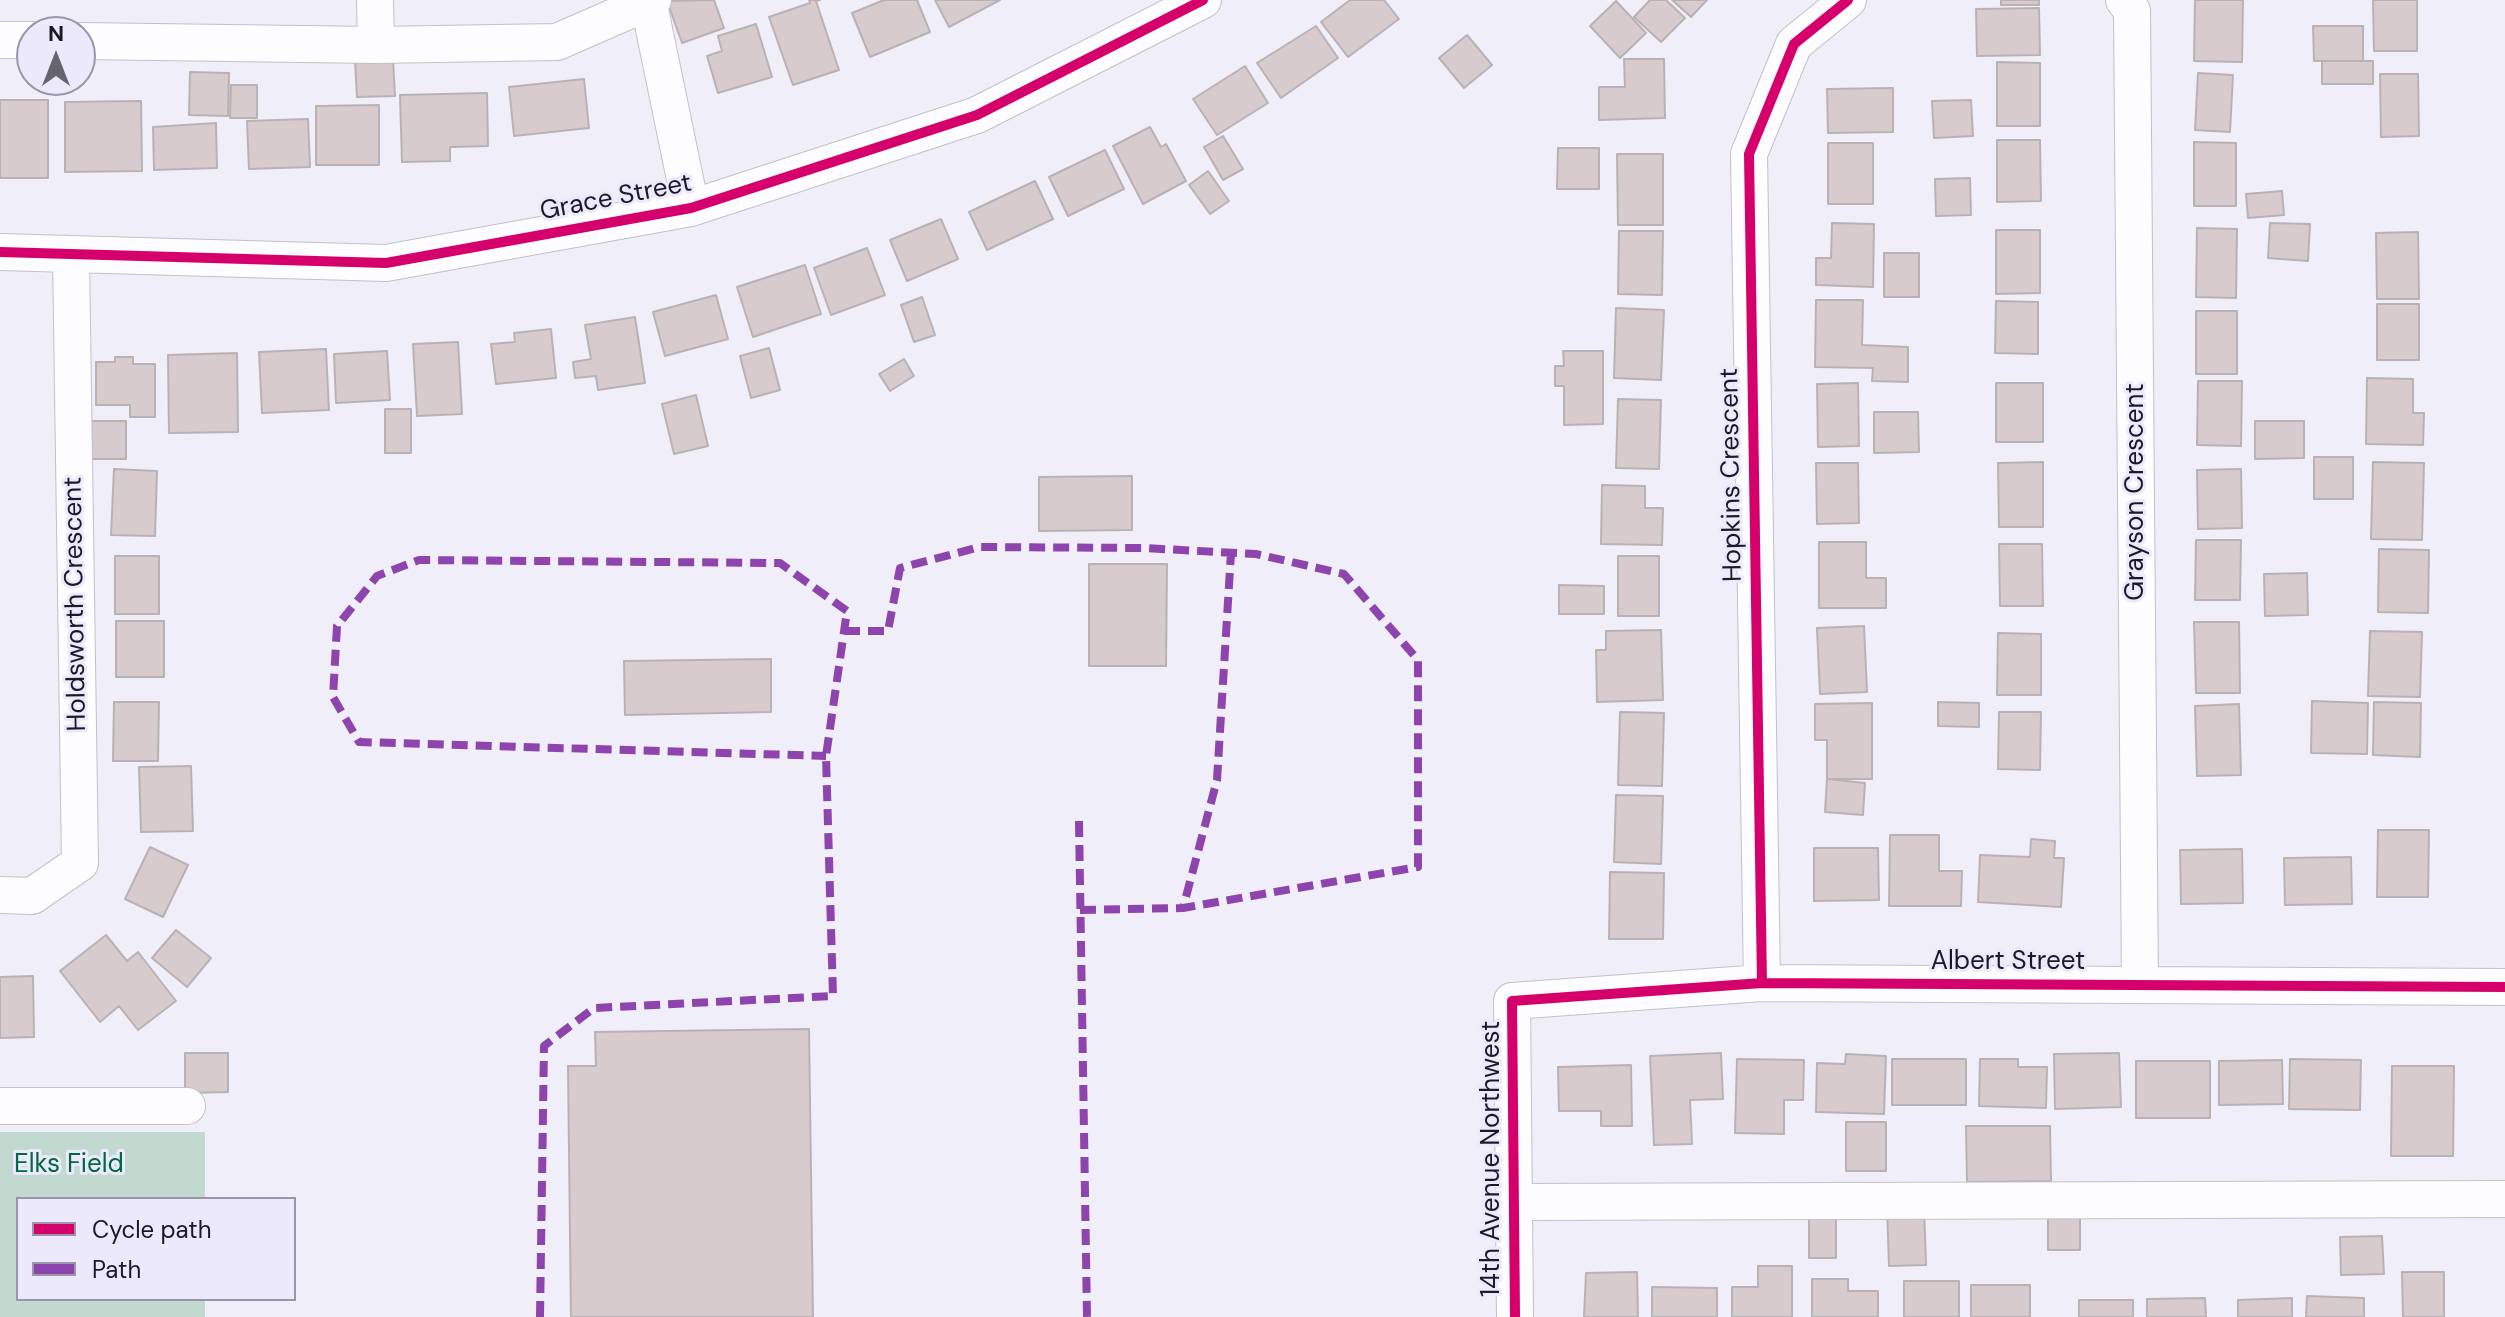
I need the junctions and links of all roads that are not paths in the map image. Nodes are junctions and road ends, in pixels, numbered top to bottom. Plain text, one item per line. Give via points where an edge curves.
1 (375, 0) edge
2 (1203, 0) edge
3 (1848, 0) edge
4 (2124, 0) edge
5 (650, 1) edge
6 (96, 41) edge
7 (376, 45) junction
8 (691, 208) junction
9 (0, 252) edge
10 (71, 256) junction
11 (0, 895) edge
12 (1762, 983) junction
13 (2140, 985) junction
14 (2505, 987) edge
15 (1512, 1001) joint
16 (0, 1106) edge
17 (187, 1106) dead end
18 (2505, 1199) edge
19 (1513, 1202) junction
20 (1515, 1317) edge

1 - 7 street
2 - 8 street, Grace Street via 977,115
3 - 12 street, Hopkins Crescent via 1794,44 1749,154
4 - 13 street, Grayson Crescent via 2132,11
5 - 7 street via 557,42
5 - 8 street
6 - 7 street
8 - 10 street, Grace Street via 386,263
9 - 10 street, Grace Street
10 - 11 street, Holdsworth Crescent via 80,863 32,896
12 - 13 street, Albert Street
12 - 15 street, Albert Street
13 - 14 street, Albert Street
15 - 19 street, 14th Avenue Northwest
16 - 17 street
18 - 19 street
19 - 20 street, 14th Avenue Northwest

